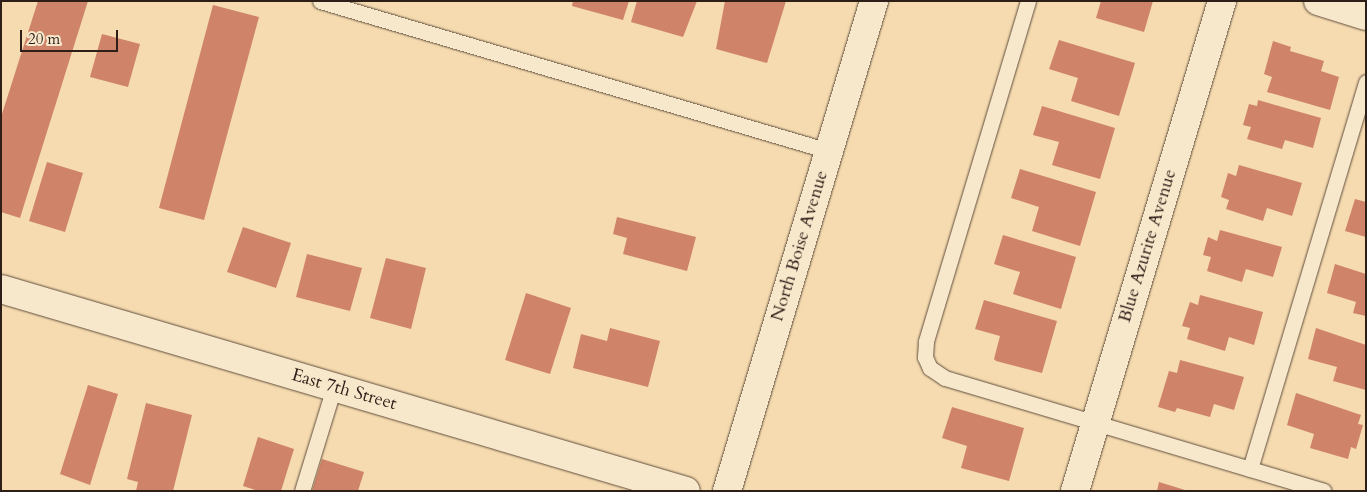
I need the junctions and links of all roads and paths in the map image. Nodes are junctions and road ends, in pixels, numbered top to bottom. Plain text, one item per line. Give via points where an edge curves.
1 (320, 1) edge
2 (874, 1) edge
3 (1028, 1) edge
4 (1222, 1) edge
5 (1318, 1) edge
6 (1366, 16) edge
7 (1366, 82) edge
8 (829, 151) junction
9 (1, 289) edge
10 (334, 387) junction
11 (1095, 422) junction
12 (1250, 469) junction
13 (302, 491) edge
14 (686, 491) edge
15 (727, 491) edge
16 (1075, 491) edge
17 (1323, 491) edge

1 - 8 lane
2 - 8 street, North Boise Avenue
3 - 11 lane via 926,342 925,357 930,368 945,378
4 - 11 street, Blue Azurite Avenue
5 - 6 street
7 - 12 lane
8 - 15 street, North Boise Avenue
9 - 10 street, East 7th Street
10 - 13 lane
10 - 14 street, East 7th Street
11 - 12 lane
11 - 16 street, Blue Azurite Avenue
12 - 17 lane

